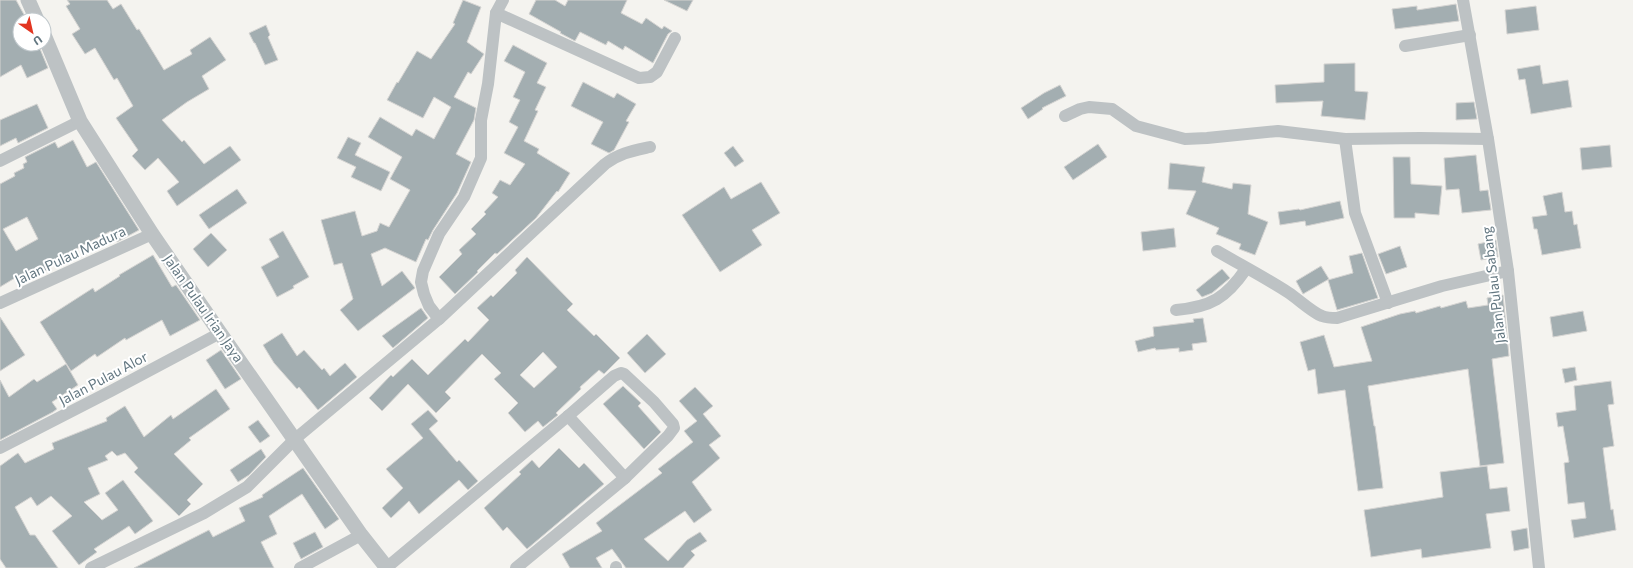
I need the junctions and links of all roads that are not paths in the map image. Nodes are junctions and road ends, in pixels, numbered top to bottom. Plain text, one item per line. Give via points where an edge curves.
1 (28, 0) edge
2 (503, 0) edge
3 (1463, 0) edge
4 (33, 12) edge
5 (496, 13) junction
6 (1470, 35) junction
7 (675, 38) dead end
8 (1405, 46) dead end
9 (51, 52) edge
10 (1065, 116) dead end
11 (80, 121) junction
12 (1345, 139) junction
13 (1488, 140) junction
14 (650, 147) dead end
15 (0, 161) edge
16 (152, 234) junction
17 (1217, 251) dead end
18 (1246, 268) junction
19 (1508, 271) junction
20 (0, 303) edge
21 (1388, 303) junction
22 (1176, 310) dead end
23 (439, 319) junction
24 (220, 333) junction
25 (568, 416) junction
26 (296, 439) junction
27 (0, 448) edge
28 (625, 478) junction
29 (361, 535) junction
30 (91, 568) edge
31 (300, 568) edge
32 (386, 568) edge
33 (516, 568) edge
34 (1539, 568) edge

1 - 4 street
2 - 5 street
3 - 6 street, Jalan Pulau Sabang
5 - 7 street via 639,78 650,77 657,72
5 - 23 street via 481,120 481,158 464,198 439,234 423,271 421,282 424,294
6 - 8 street
6 - 13 street, Jalan Pulau Sabang
9 - 11 street, Jalan Pulau Irian Jaya
10 - 12 street via 1088,107 1112,109 1136,126 1185,139 1278,131
11 - 15 street
11 - 16 street, Jalan Pulau Irian Jaya
12 - 13 street
12 - 21 street via 1355,213
13 - 19 street, Jalan Pulau Sabang
14 - 23 street via 616,156 605,164
16 - 20 street, Jalan Pulau Madura
16 - 24 street, Jalan Pulau Irian Jaya
17 - 18 street
18 - 21 street via 1302,301 1320,316 1337,318
18 - 22 street via 1232,286 1214,301 1205,306
19 - 21 street via 1442,286
19 - 34 street, Jalan Pulau Sabang
23 - 26 street
24 - 26 street, Jalan Pulau Irian Jaya
24 - 27 street, Jalan Pulau Alor
25 - 28 street
25 - 28 street via 614,376 621,373 654,402 674,428
25 - 32 street
26 - 29 street, Jalan Pulau Irian Jaya
26 - 30 street via 247,487 204,513
28 - 33 street
29 - 31 street
29 - 32 street, Jalan Pulau Irian Jaya

